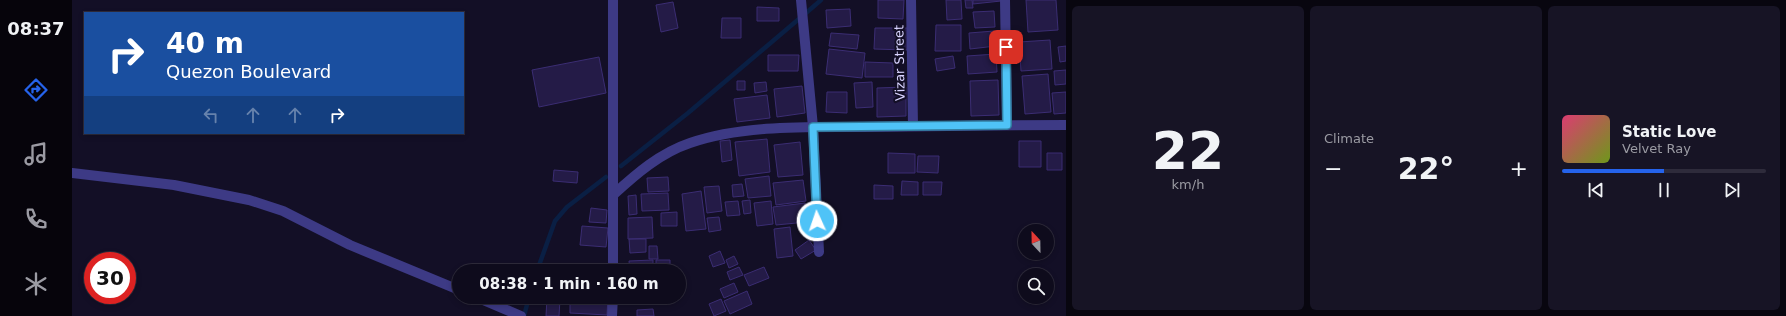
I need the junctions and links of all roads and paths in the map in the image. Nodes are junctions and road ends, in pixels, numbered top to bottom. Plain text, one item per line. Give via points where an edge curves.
1 (613, 0) edge
2 (802, 0) edge
3 (911, 0) edge
4 (1005, 0) edge
5 (1007, 125) junction
6 (1066, 125) edge
7 (913, 126) junction
8 (813, 127) junction
9 (72, 173) edge
10 (613, 195) junction
11 (819, 252) dead end
12 (613, 264) edge
13 (452, 287) edge
14 (493, 304) edge
15 (612, 304) edge
16 (519, 315) edge
17 (612, 316) edge

1 - 10 street
2 - 8 street
3 - 7 street, Vizar Street
4 - 5 street
5 - 6 street
5 - 7 street
7 - 8 street
8 - 10 street via 715,135 688,143 641,170
8 - 11 street
9 - 13 street via 174,185 249,200 283,211 350,245
10 - 12 street
14 - 16 street
15 - 17 street

